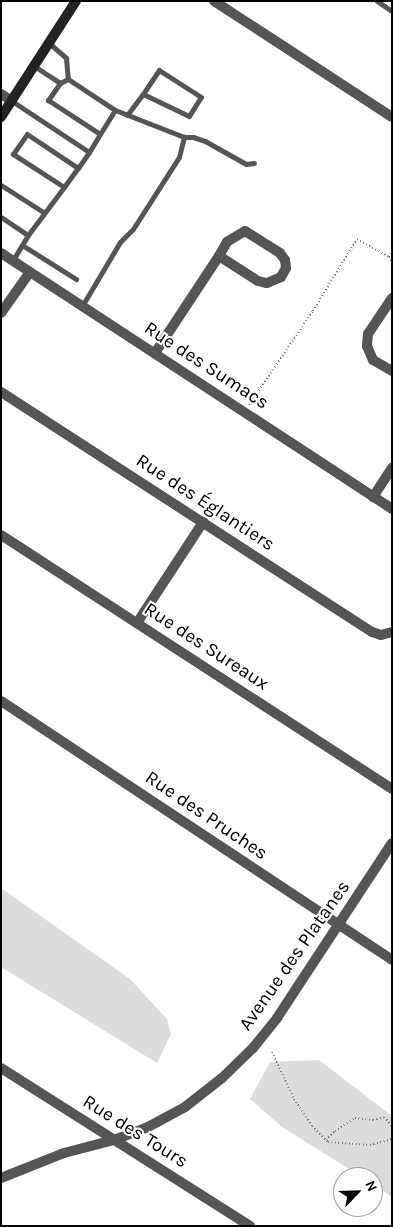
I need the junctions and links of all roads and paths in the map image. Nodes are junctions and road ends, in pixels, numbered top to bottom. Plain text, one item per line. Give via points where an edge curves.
1 (76, 1) edge
2 (214, 1) edge
3 (377, 1) edge
4 (392, 11) edge
5 (49, 43) junction
6 (34, 66) junction
7 (68, 80) junction
8 (60, 83) junction
9 (1, 94) edge
10 (143, 94) junction
11 (12, 101) junction
12 (115, 110) junction
13 (127, 115) junction
14 (1, 117) edge
15 (392, 117) edge
16 (100, 134) junction
17 (184, 138) junction
18 (89, 152) junction
19 (254, 163) dead end
20 (78, 168) junction
21 (1, 185) edge
22 (64, 187) junction
23 (43, 212) junction
24 (1, 217) edge
25 (28, 235) junction
26 (22, 245) junction
27 (1, 253) edge
28 (392, 253) edge
29 (219, 256) junction
30 (389, 257) junction
31 (13, 260) junction
32 (392, 262) edge
33 (30, 272) junction
34 (76, 279) dead end
35 (392, 298) edge
36 (82, 306) junction
37 (1, 313) edge
38 (155, 353) junction
39 (392, 372) edge
40 (1, 392) edge
41 (245, 412) junction
42 (392, 468) edge
43 (373, 497) junction
44 (392, 509) edge
45 (204, 522) junction
46 (1, 536) edge
47 (137, 623) junction
48 (392, 632) edge
49 (1, 701) edge
50 (392, 790) edge
51 (392, 843) edge
52 (340, 926) junction
53 (392, 960) edge
54 (272, 1052) dead end
55 (1, 1068) edge
56 (392, 1126) edge
57 (392, 1139) edge
58 (114, 1140) junction
59 (326, 1140) junction
60 (1, 1178) edge
61 (250, 1226) edge

1 - 5 main road
2 - 15 street
3 - 4 lane
5 - 6 main road
5 - 7 lane via 66,58
6 - 8 lane
6 - 11 main road
7 - 8 lane
7 - 12 lane
8 - 16 lane via 48,100
9 - 11 street
10 - 10 lane via 188,116 201,97 159,70
10 - 13 lane
11 - 14 main road
11 - 18 lane
12 - 13 lane
12 - 16 lane
13 - 17 lane
16 - 18 lane
17 - 19 lane via 205,141 246,164
17 - 36 lane via 179,157 133,229 120,242
18 - 20 lane
20 - 22 lane
20 - 22 lane via 27,134 14,154
21 - 23 lane
22 - 23 lane
23 - 25 lane
24 - 25 lane
25 - 26 lane
26 - 31 lane
26 - 34 lane
27 - 31 street, Rue des Sumacs
28 - 30 path
29 - 29 street via 266,283 281,277 286,268 280,253 245,231 228,242
29 - 38 street
30 - 32 path
30 - 41 path via 357,239
31 - 33 street, Rue des Sumacs
33 - 36 street, Rue des Sumacs
33 - 37 street
35 - 39 street via 368,334 367,346 373,360
36 - 38 street, Rue des Sumacs
38 - 41 street, Rue des Sumacs
40 - 45 street, Rue des Églantiers
41 - 43 street, Rue des Sumacs
42 - 43 street
43 - 44 street, Rue des Sumacs
45 - 47 street
45 - 48 street, Rue des Églantiers via 372,632 381,635
46 - 47 street, Rue des Sureaux
47 - 50 street, Rue des Sureaux
49 - 52 street, Rue des Pruches
51 - 52 street, Avenue des Platanes
52 - 53 street, Rue des Pruches
52 - 58 street, Avenue des Platanes via 277,1018 253,1048 222,1078 185,1107 148,1127
54 - 59 path via 294,1099
55 - 58 street, Rue des Tours
56 - 59 path via 384,1118 355,1118
57 - 59 path via 370,1145
58 - 60 street, Avenue des Platanes via 64,1153
58 - 61 street, Rue des Tours

